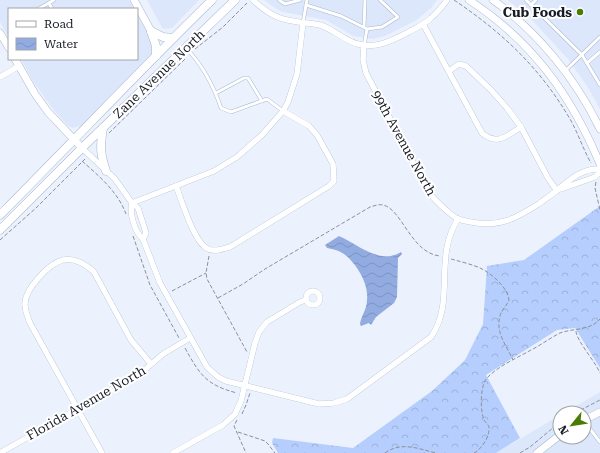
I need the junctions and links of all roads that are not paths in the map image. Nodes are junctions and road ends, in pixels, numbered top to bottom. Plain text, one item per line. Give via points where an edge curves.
1 (54, 0) edge
2 (212, 0) edge
3 (235, 0) edge
4 (253, 0) edge
5 (279, 0) edge
6 (300, 0) edge
7 (306, 0) edge
8 (365, 0) edge
9 (380, 0) edge
10 (447, 0) edge
11 (469, 0) edge
12 (493, 0) edge
13 (526, 0) edge
14 (536, 0) edge
15 (49, 3) junction
16 (306, 5) junction
17 (531, 5) junction
18 (40, 8) edge
19 (52, 8) edge
20 (139, 14) edge
21 (303, 22) junction
22 (424, 24) junction
23 (365, 28) junction
24 (151, 31) junction
25 (0, 33) edge
26 (600, 37) edge
27 (173, 38) junction
28 (8, 46) edge
29 (364, 46) junction
30 (185, 48) junction
31 (600, 52) edge
32 (582, 54) junction
33 (156, 56) junction
34 (16, 60) edge
35 (587, 64) junction
36 (19, 66) junction
37 (449, 71) junction
38 (565, 71) junction
39 (0, 77) edge
40 (600, 85) edge
41 (216, 92) junction
42 (262, 101) junction
43 (283, 111) junction
44 (521, 127) junction
45 (103, 128) junction
46 (600, 129) edge
47 (75, 140) junction
48 (82, 148) junction
49 (600, 164) edge
50 (106, 171) junction
51 (600, 171) edge
52 (176, 186) junction
53 (557, 191) junction
54 (132, 203) junction
55 (0, 215) edge
56 (458, 219) junction
57 (0, 230) edge
58 (306, 300) dead end
59 (190, 338) junction
60 (151, 364) junction
61 (245, 386) junction
62 (77, 409) junction
63 (592, 432) edge
64 (552, 441) edge
65 (600, 442) edge
66 (0, 453) edge
67 (102, 453) edge
68 (173, 453) edge
69 (537, 453) edge

1 - 15 lane
2 - 27 main road, Zane Avenue North
3 - 30 main road, Zane Avenue North
4 - 21 street via 278,18
5 - 6 lane via 285,4
7 - 16 lane
8 - 23 lane
9 - 23 lane via 398,17 382,27
10 - 22 street
11 - 49 street via 511,32 547,71 582,124
12 - 38 street via 519,21
13 - 17 lane
14 - 17 lane
15 - 18 lane
15 - 19 lane
16 - 21 lane
16 - 23 lane via 341,16
17 - 32 lane
20 - 24 street
21 - 29 street via 327,28 351,42
21 - 43 street via 297,74
22 - 29 street via 386,43
22 - 37 street
23 - 29 lane
24 - 27 main road via 163,37
24 - 33 main road
25 - 28 street
26 - 32 lane
27 - 33 main road, Zane Avenue North
29 - 56 street, 99th Avenue North via 363,60 366,73 429,193
30 - 41 lane via 194,57
30 - 45 main road, Zane Avenue North
31 - 35 lane
32 - 35 lane
32 - 38 lane
33 - 47 main road, Zane Avenue North
34 - 36 street
35 - 40 lane
36 - 39 street
36 - 47 street via 48,112
37 - 44 street via 460,64 466,66 492,90
37 - 44 street via 487,138 503,139
38 - 46 street
41 - 42 lane via 221,108 231,112
41 - 42 lane via 248,78
42 - 43 lane via 267,99
43 - 52 street via 262,135 237,157 214,171
43 - 52 street via 318,135 333,164 334,180 329,186 222,250 210,250 202,245
44 - 53 street
45 - 48 main road, Zane Avenue North
45 - 50 main road via 100,147
47 - 48 street
47 - 55 main road, Zane Avenue North
48 - 50 street
48 - 57 main road, Zane Avenue North
50 - 54 street
51 - 53 street, 99th Avenue North via 595,177
52 - 54 street
53 - 56 street, 99th Avenue North via 510,220 481,224
54 - 59 street via 138,208 146,233 144,239 160,283
56 - 61 street via 451,229 445,252 442,314 438,328 431,337 359,391 340,401 319,404
58 - 61 street via 267,322 259,332
59 - 60 street, Florida Avenue North
59 - 61 street via 207,367 218,377
60 - 62 street, Florida Avenue North via 141,373
60 - 62 street via 131,340 94,272 85,264 74,260 62,260 51,265 33,284 25,304 30,323
61 - 68 street via 239,407 229,420
62 - 66 street, Florida Avenue North
62 - 67 street
63 - 65 lane
64 - 69 street

